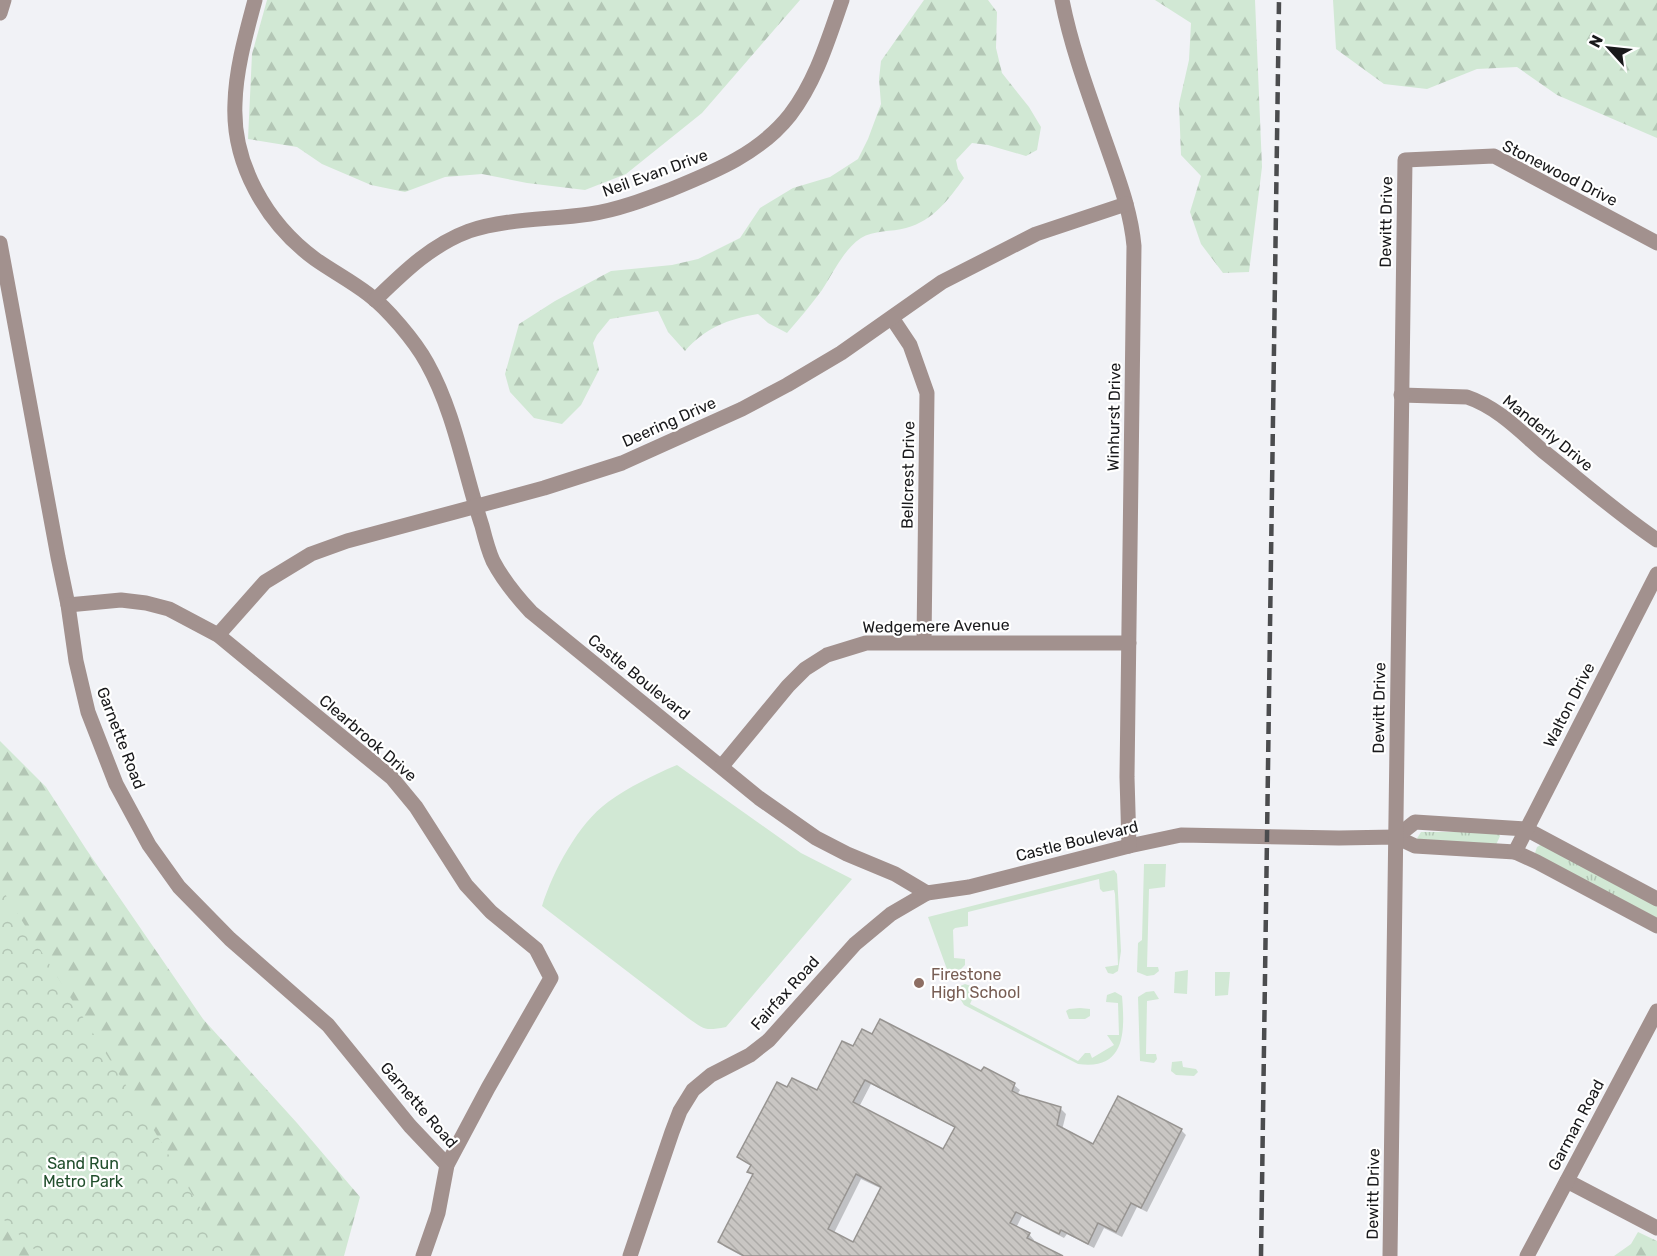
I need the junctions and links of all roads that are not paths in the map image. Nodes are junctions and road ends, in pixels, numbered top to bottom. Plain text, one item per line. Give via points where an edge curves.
1 (4, 0) edge
2 (255, 0) edge
3 (842, 0) edge
4 (1062, 0) edge
5 (0, 13) edge
6 (1405, 160) joint
7 (1126, 204) junction
8 (0, 243) edge
9 (1657, 243) edge
10 (375, 300) junction
11 (892, 318) junction
12 (1401, 395) junction
13 (475, 507) junction
14 (1657, 540) edge
15 (1657, 574) edge
16 (68, 605) junction
17 (218, 635) junction
18 (924, 642) junction
19 (1129, 643) junction
20 (722, 766) junction
21 (1526, 829) junction
22 (1396, 837) junction
23 (1129, 846) junction
24 (1515, 852) junction
25 (927, 893) junction
26 (1657, 899) edge
27 (1657, 926) edge
28 (1657, 1011) edge
29 (447, 1165) junction
30 (1567, 1181) junction
31 (1657, 1228) edge
32 (423, 1256) edge
33 (630, 1256) edge
34 (1390, 1256) edge
35 (1527, 1256) edge

1 - 5 street
2 - 10 street, Castle Boulevard via 237,73 235,105 252,185 294,242
3 - 10 street, Neil Evan Drive via 816,72 803,95 772,134 748,153 726,166 623,207 594,214 504,223 468,232 429,251
4 - 7 street, Winhurst Drive via 1083,77
6 - 9 street, Stonewood Drive via 1494,156
6 - 12 street, Dewitt Drive
7 - 11 street, Deering Drive via 1036,234 942,282
7 - 19 street, Winhurst Drive via 1134,246
8 - 16 street, Garnette Road
10 - 13 street, Castle Boulevard via 408,335 440,388
11 - 13 street, Deering Drive via 841,353 742,409 622,463
11 - 18 street, Bellcrest Drive via 910,345 927,393
12 - 14 street, Manderly Drive via 1467,397 1478,401
12 - 22 street, Dewitt Drive
13 - 17 street, Deering Drive via 311,554 265,582
13 - 20 street, Castle Boulevard via 493,560 514,594 531,612
15 - 21 street, Walton Drive
16 - 17 street, Clearbrook Drive via 121,600 146,603 169,609
16 - 29 street, Garnette Road via 88,712 116,784 149,845 179,887 230,939 328,1025
17 - 29 street, Clearbrook Drive via 392,778 466,885 544,961 551,978
18 - 19 street, Wedgemere Avenue
18 - 20 street, Wedgemere Avenue via 866,643 841,649 815,662 788,686
19 - 23 street, Winhurst Drive
20 - 25 street, Castle Boulevard via 806,832
21 - 22 street, Castle Boulevard via 1415,822
21 - 24 street, Walton Drive
21 - 26 street, Castle Boulevard
22 - 23 street, Castle Boulevard via 1181,835
22 - 24 street, Castle Boulevard via 1415,846
22 - 34 street, Dewitt Drive
23 - 25 street, Castle Boulevard via 969,887
24 - 27 street, Castle Boulevard
25 - 33 street, Fairfax Road via 891,914 855,944 769,1040 693,1090 672,1132
28 - 30 street, Garman Road
29 - 32 street via 438,1213
30 - 31 street
30 - 35 street, Garman Road

